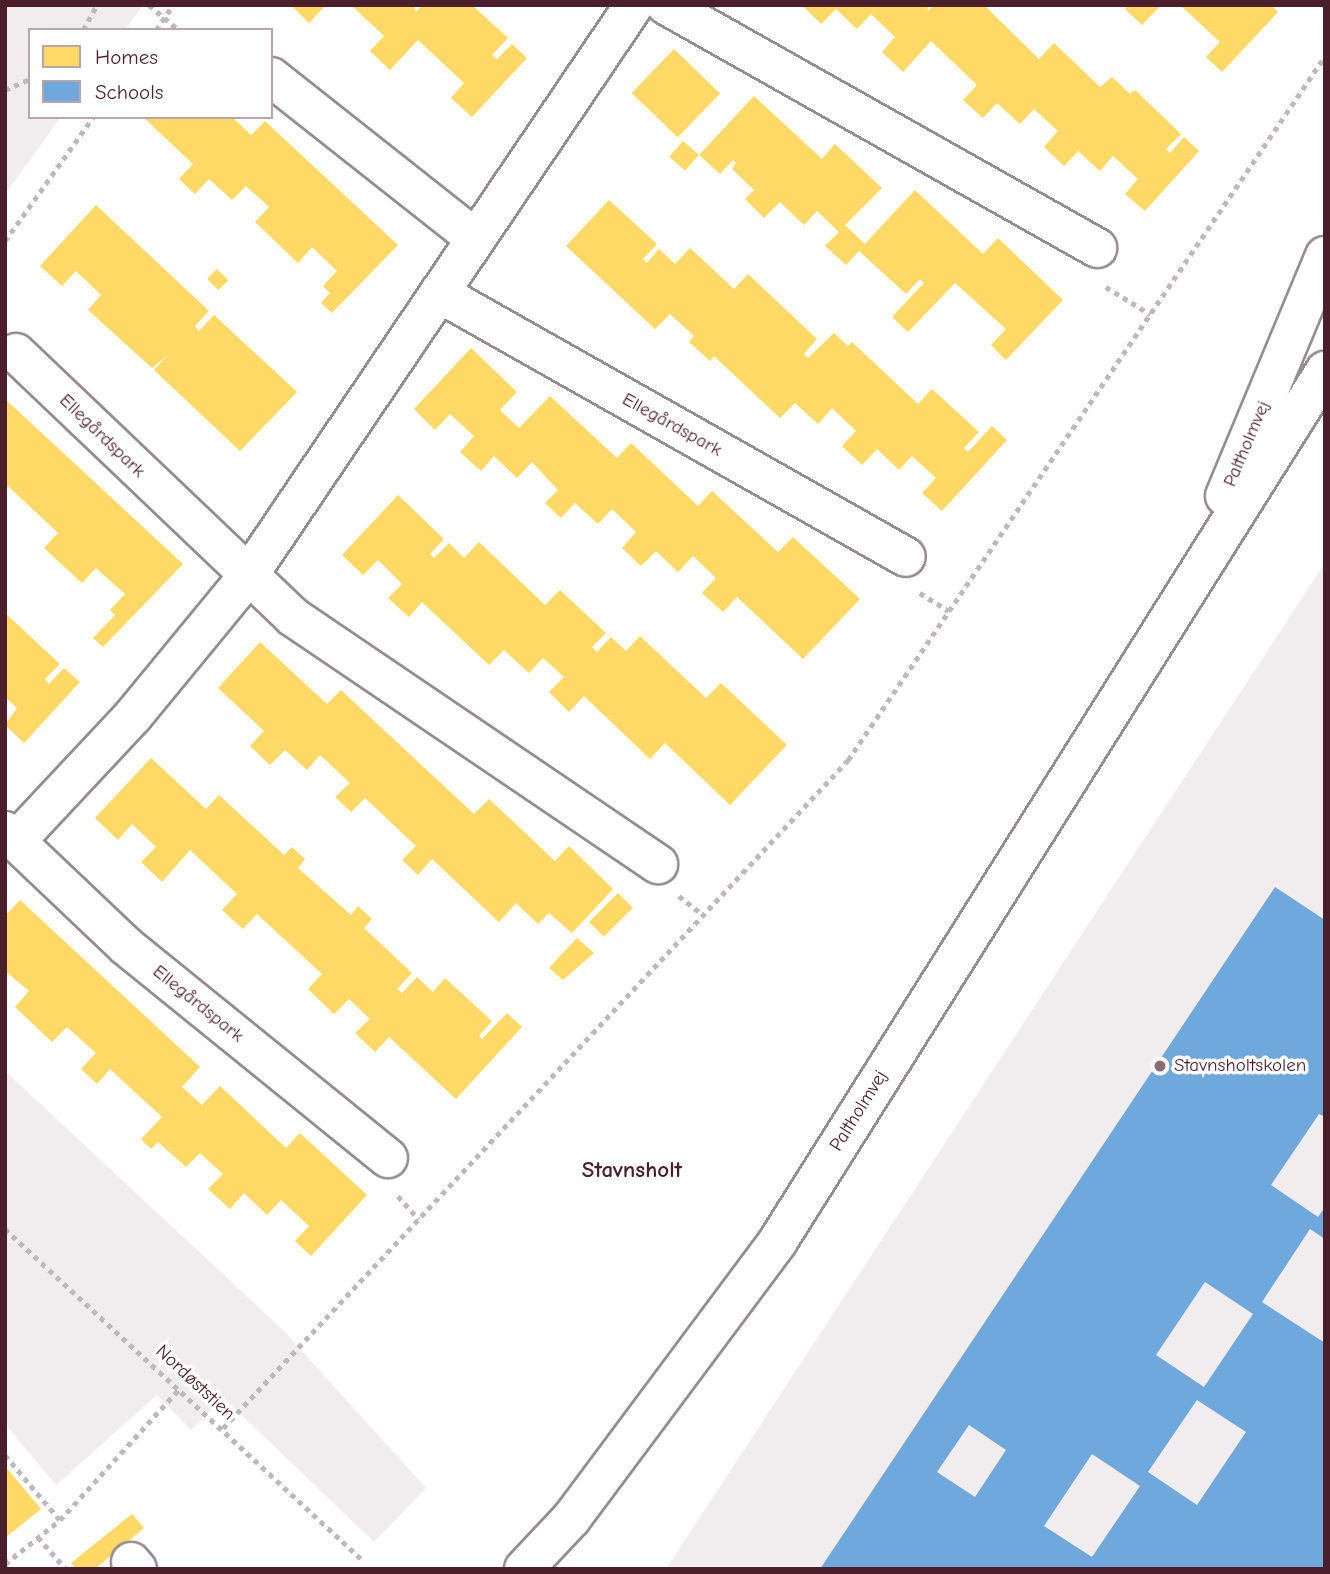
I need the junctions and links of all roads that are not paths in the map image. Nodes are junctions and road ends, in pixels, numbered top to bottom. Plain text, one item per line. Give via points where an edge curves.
1 (634, 5) edge
2 (666, 5) edge
3 (273, 79) edge
4 (476, 239) junction
5 (1097, 248) dead end
6 (1325, 256) edge
7 (439, 293) junction
8 (16, 353) dead end
9 (1325, 371) edge
10 (906, 557) dead end
11 (248, 576) junction
12 (1160, 629) junction
13 (10, 836) edge
14 (658, 864) dead end
15 (388, 1158) dead end
16 (524, 1569) edge

1 - 4 street, Ellegårdspark
2 - 5 street
3 - 4 street
4 - 7 street, Ellegårdspark
6 - 12 street, Paltholmvej via 1244,456
7 - 10 street, Ellegårdspark
7 - 11 street, Ellegårdspark
8 - 11 street, Ellegårdspark
9 - 12 street, Paltholmvej via 1261,479
11 - 13 street, Ellegårdspark via 132,716
11 - 14 street, Ellegårdspark via 293,617
12 - 16 street, Paltholmvej via 778,1241 571,1519
13 - 15 street, Ellegårdspark via 126,946

